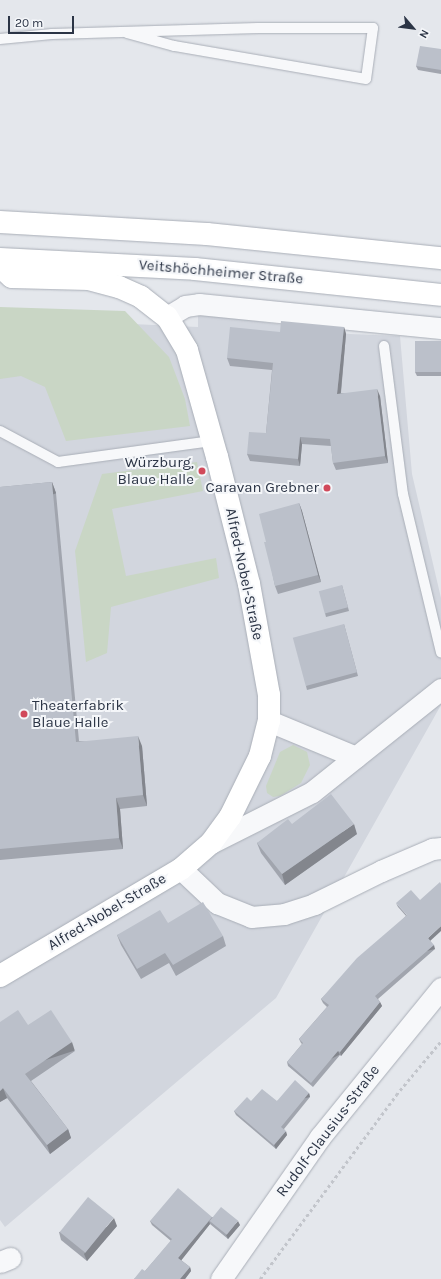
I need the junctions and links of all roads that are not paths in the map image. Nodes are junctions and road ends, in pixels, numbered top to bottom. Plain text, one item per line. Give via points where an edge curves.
1 (127, 33) junction
2 (0, 39) edge
3 (0, 222) edge
4 (441, 258) edge
5 (0, 259) edge
6 (0, 266) edge
7 (441, 295) edge
8 (166, 317) junction
9 (441, 328) edge
10 (384, 346) dead end
11 (0, 431) edge
12 (212, 441) junction
13 (441, 652) edge
14 (441, 690) edge
15 (270, 722) junction
16 (356, 757) junction
17 (211, 843) junction
18 (441, 848) edge
19 (181, 869) junction
20 (0, 976) edge
21 (441, 988) edge
22 (221, 1279) edge

1 - 1 lane via 258,28 373,28 366,79 174,46
1 - 2 lane via 52,34
3 - 4 main road via 207,234
5 - 7 main road, Veitshöchheimer Straße via 196,269
6 - 8 main road, Alfred-Nobel-Straße via 12,277 88,279 118,287 141,297
8 - 9 street via 185,306 200,304
8 - 12 main road, Alfred-Nobel-Straße via 187,350
10 - 13 lane via 403,494
11 - 12 lane via 58,462
12 - 15 main road, Alfred-Nobel-Straße via 249,584 269,695
14 - 16 street, Alfred-Nobel-Straße
15 - 16 street
15 - 17 main road, Alfred-Nobel-Straße via 260,756 230,817
16 - 17 street, Alfred-Nobel-Straße via 312,792
17 - 19 main road, Alfred-Nobel-Straße
18 - 19 street via 432,849 381,871 314,904 284,914 251,917 217,903
19 - 20 main road, Alfred-Nobel-Straße
21 - 22 street, Rudolf-Clausius-Straße via 320,1137

